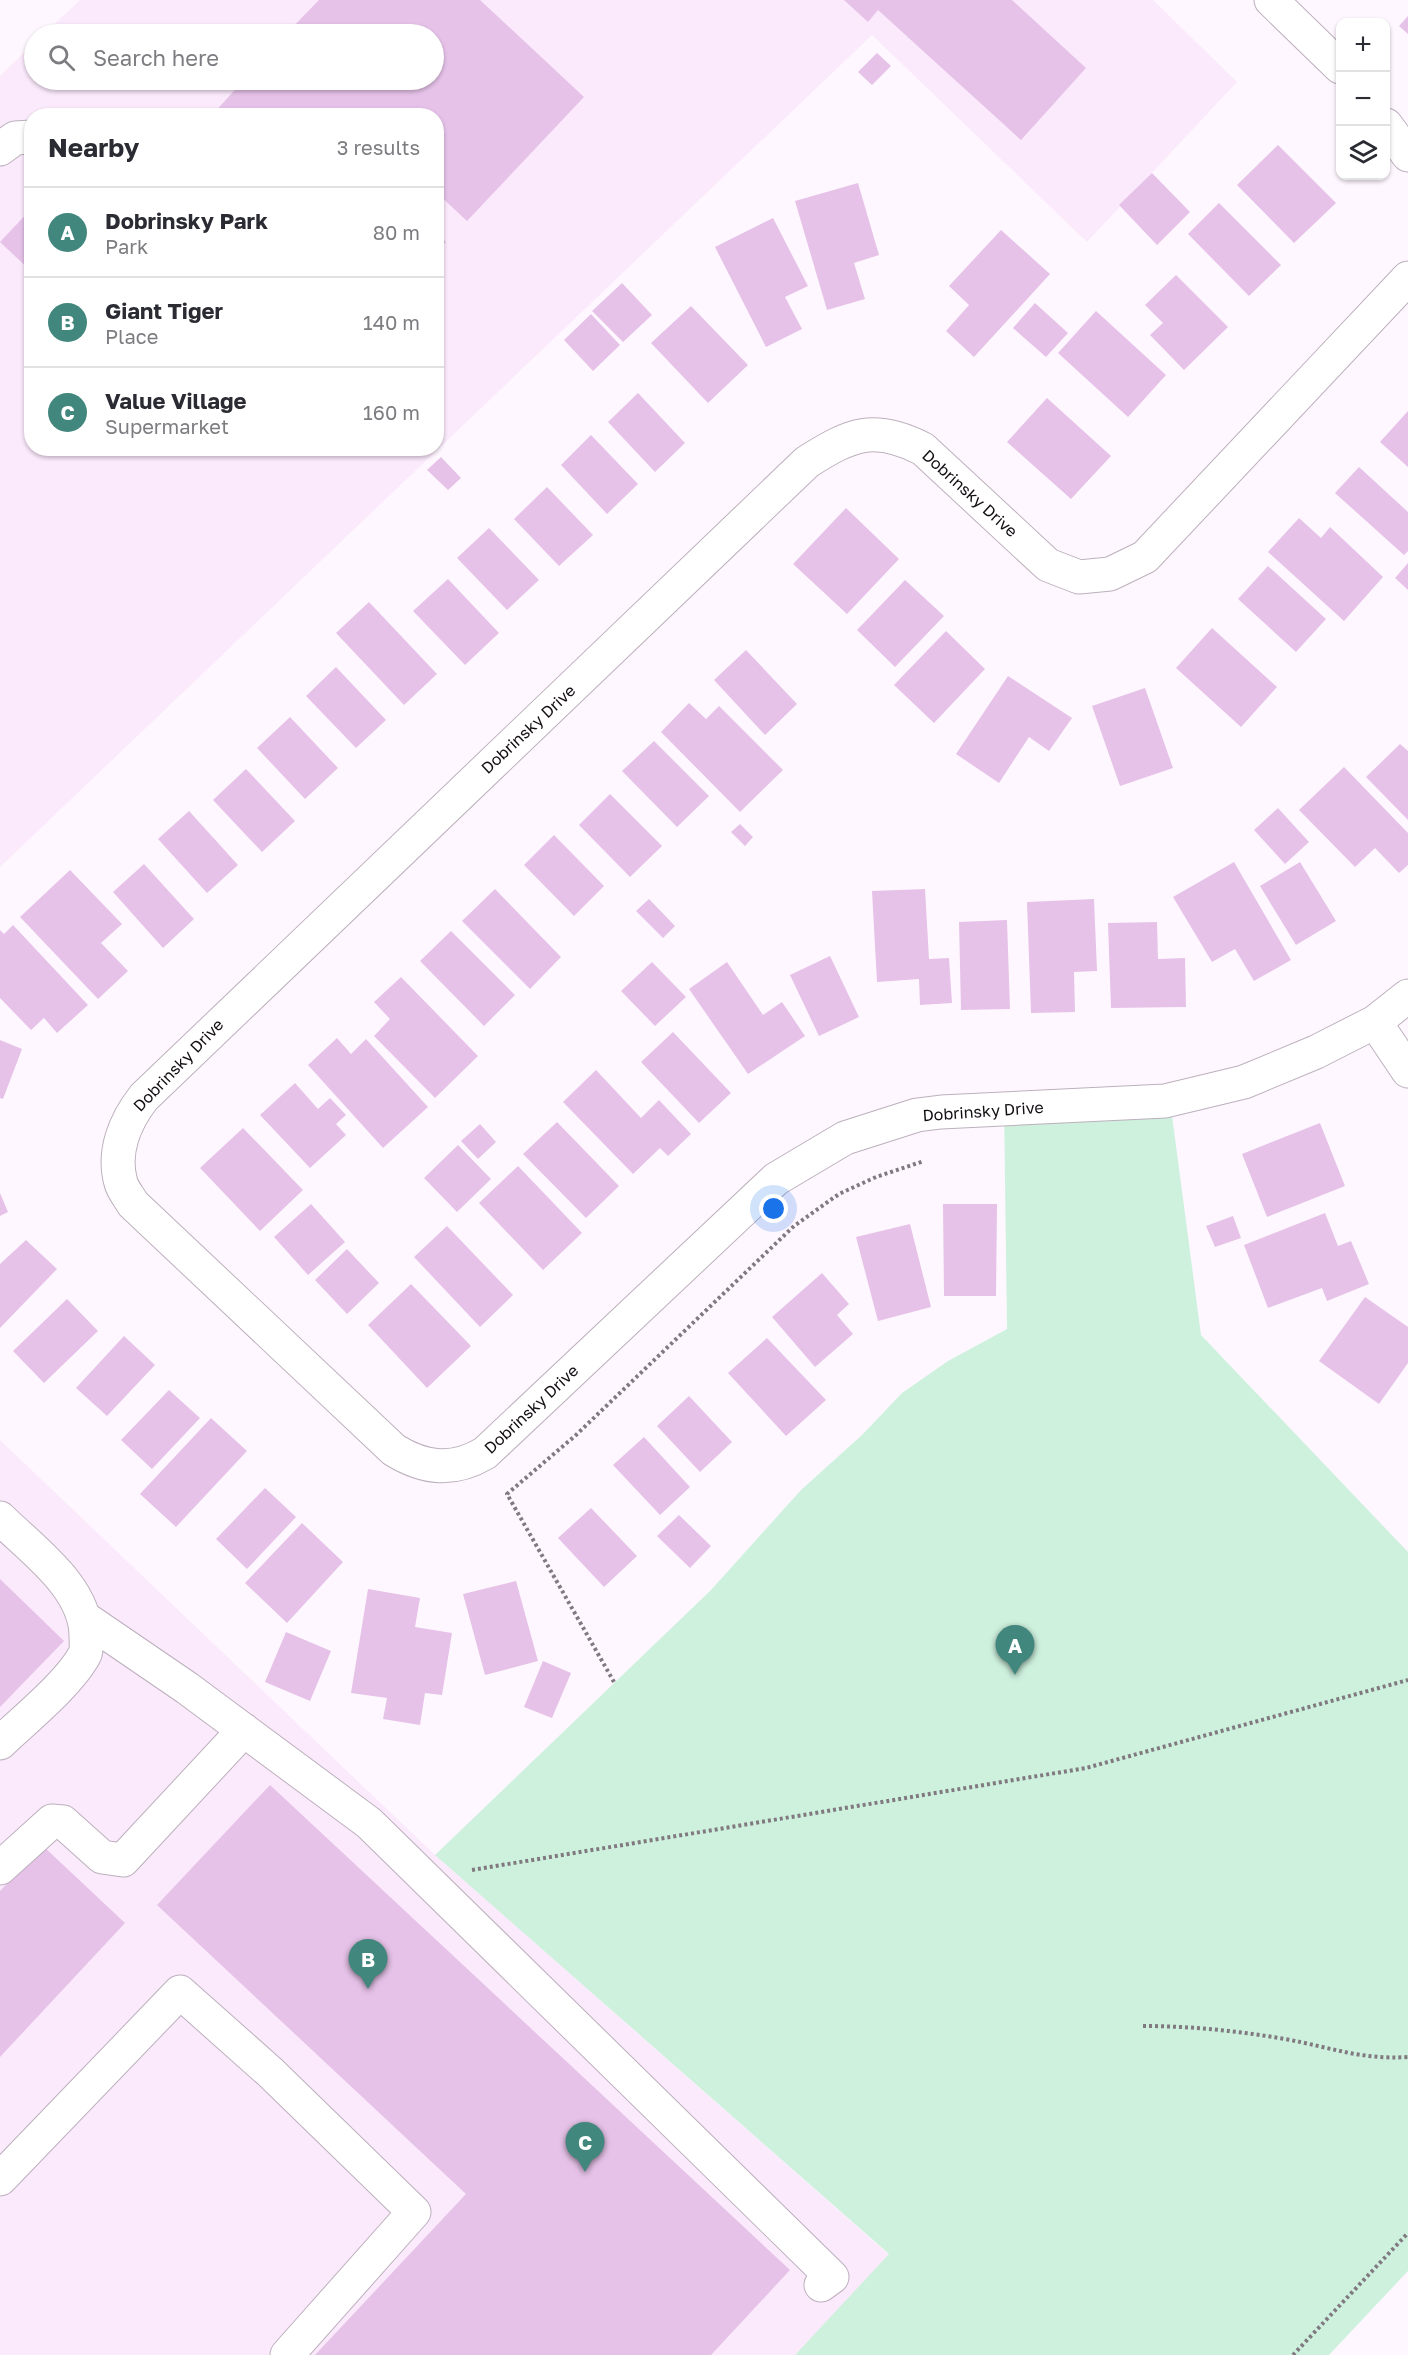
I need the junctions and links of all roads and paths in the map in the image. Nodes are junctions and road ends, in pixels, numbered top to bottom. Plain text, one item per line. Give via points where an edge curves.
1 (1271, 0) edge
2 (1336, 62) edge
3 (1387, 126) edge
4 (24, 137) edge
5 (0, 149) edge
6 (1408, 155) edge
7 (1408, 278) edge
8 (1408, 996) edge
9 (1375, 1022) junction
10 (1408, 1071) edge
11 (924, 1161) dead end
12 (0, 1518) edge
13 (86, 1619) junction
14 (1408, 1680) edge
15 (614, 1682) dead end
16 (244, 1730) junction
17 (0, 1743) edge
18 (0, 1868) edge
19 (424, 1877) junction
20 (1143, 2026) dead end
21 (1408, 2057) edge
22 (0, 2178) edge
23 (1408, 2233) edge
24 (820, 2285) dead end
25 (287, 2355) edge
26 (1293, 2355) edge

1 - 2 street
3 - 6 street
4 - 5 street via 15,138
7 - 9 street, Dobrinsky Drive via 1145,556 1110,574 1080,577 1048,566 923,449 901,438 876,433 838,443 807,462 144,1097 128,1117 122,1139 121,1184 133,1204 394,1450 409,1459 447,1467 466,1464 485,1453 776,1179 845,1138 917,1115 941,1112 1170,1100 1244,1082
8 - 9 street, Dobrinsky Drive
9 - 10 street
11 - 15 path via 838,1194 794,1226 576,1435 507,1494
12 - 13 street via 68,1586
13 - 16 street
13 - 17 street via 86,1653 62,1684
14 - 19 path via 1086,1768
16 - 18 street via 123,1860 102,1857 63,1822 52,1821
16 - 19 street via 369,1823
19 - 24 street via 832,2277
20 - 21 path via 1192,2026 1288,2040 1346,2055
22 - 25 street via 180,1992 270,2072 414,2212
23 - 26 path

